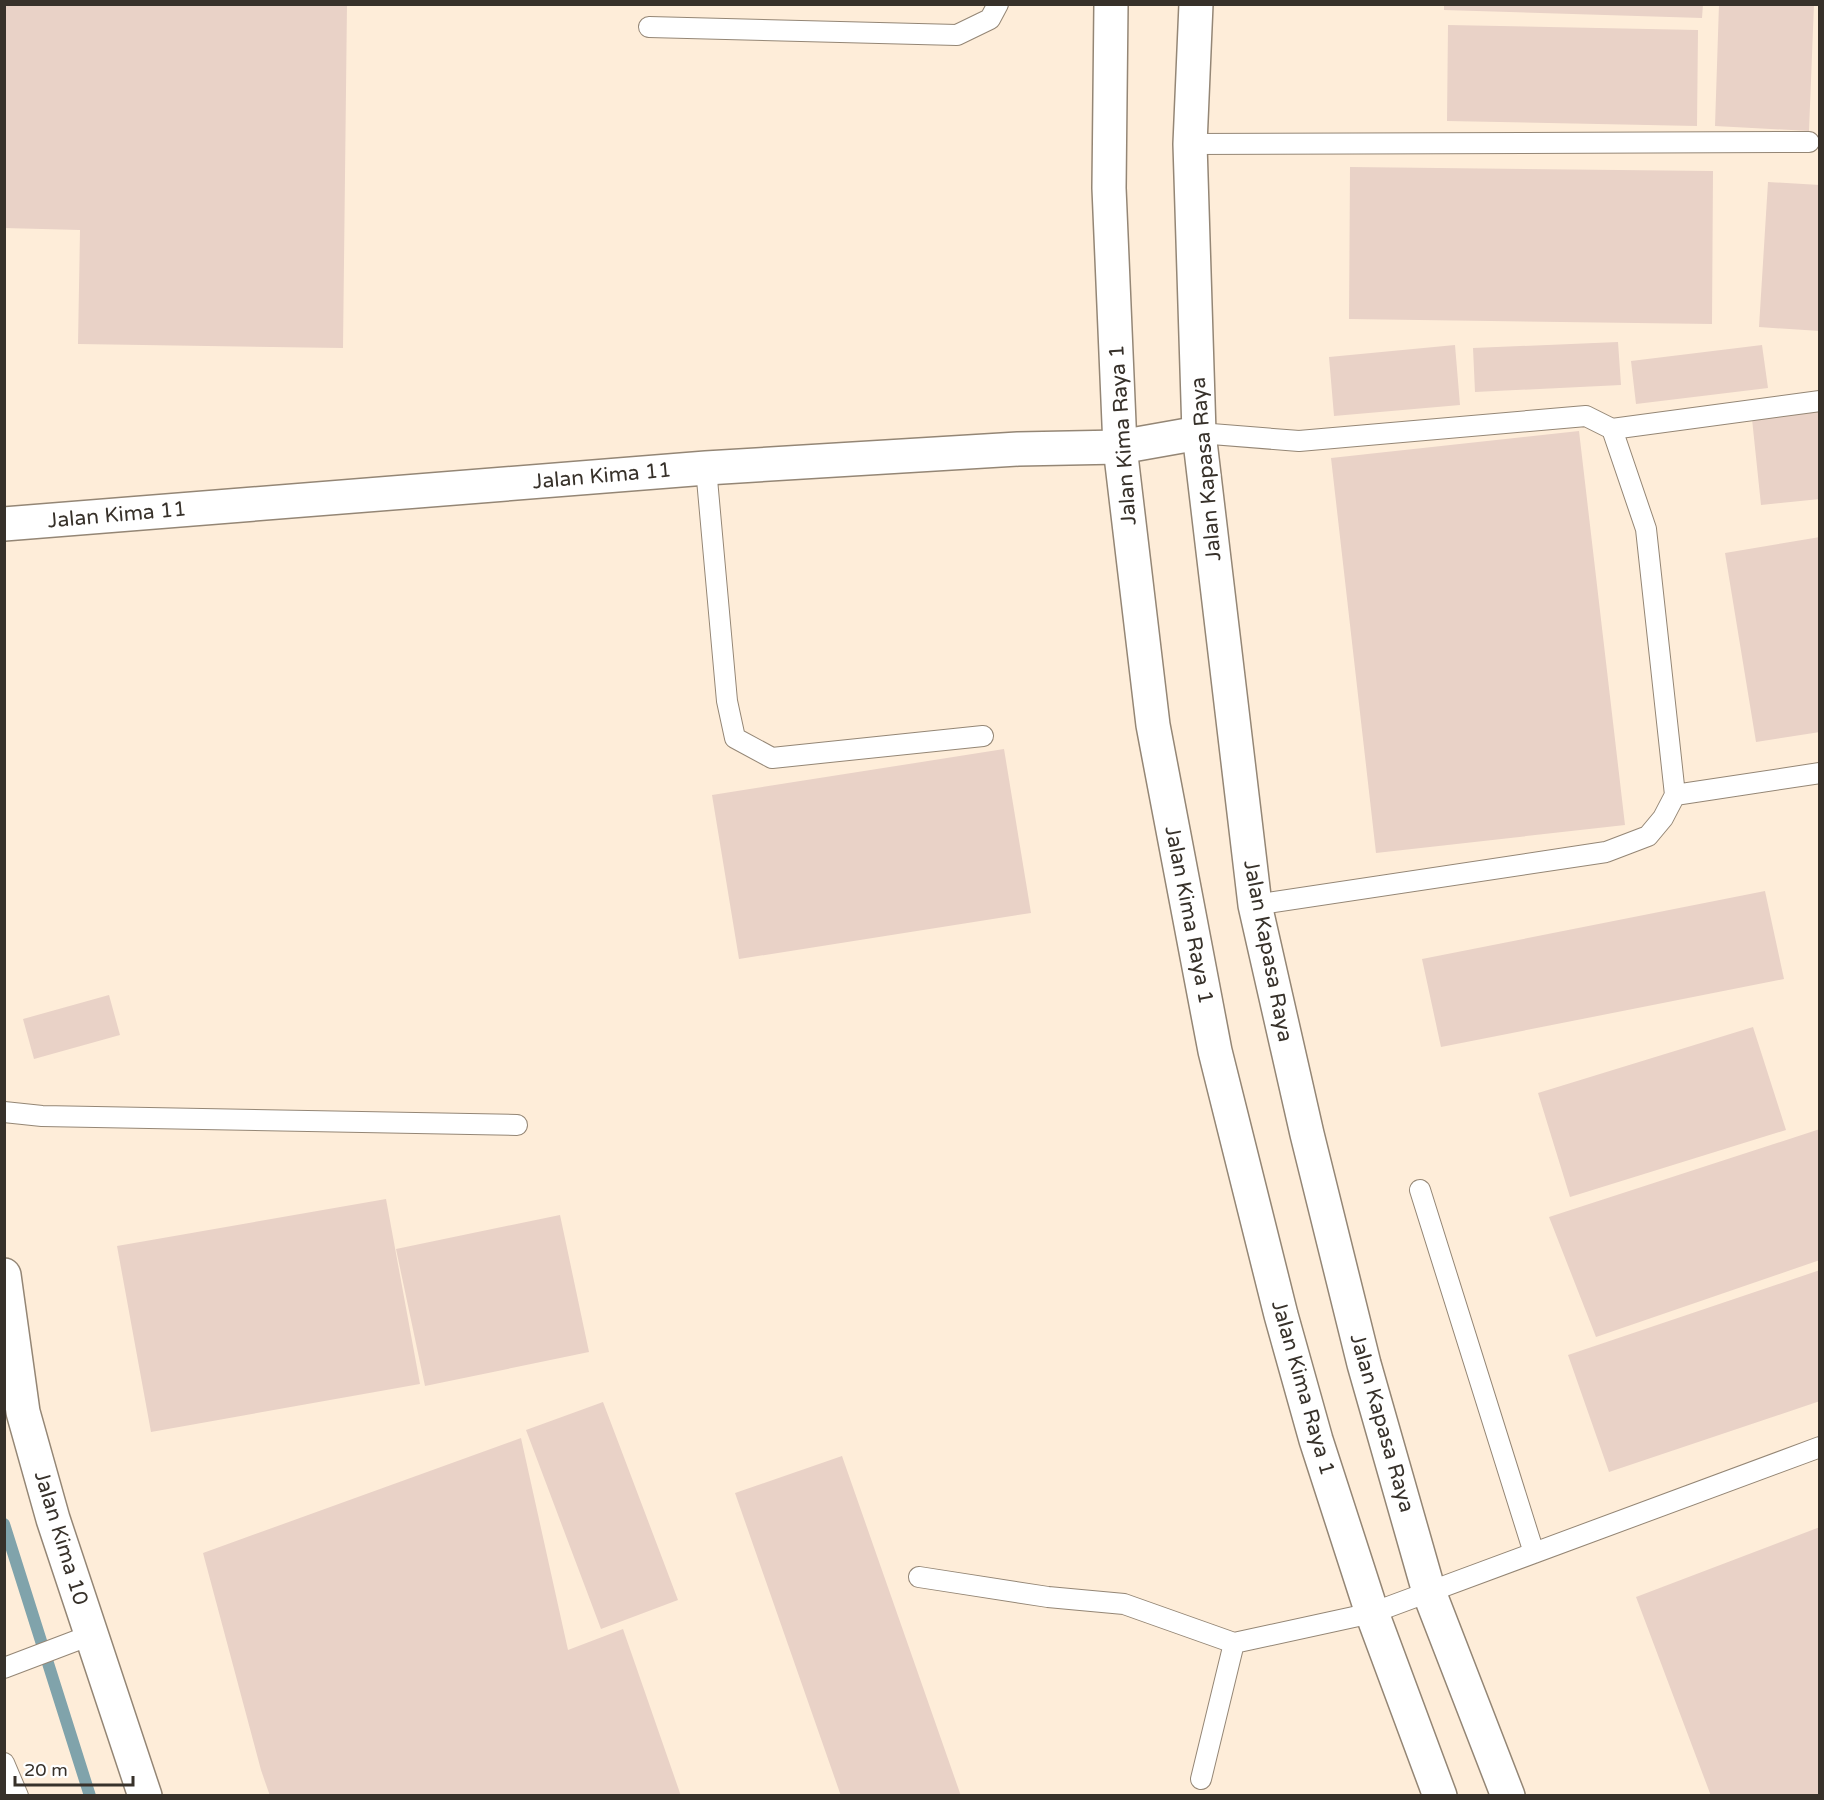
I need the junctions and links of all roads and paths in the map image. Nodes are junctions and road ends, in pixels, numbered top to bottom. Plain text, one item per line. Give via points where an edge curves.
1 (998, 4) edge
2 (1111, 4) edge
3 (1196, 4) edge
4 (649, 27) dead end
5 (1809, 142) dead end
6 (1190, 144) junction
7 (1820, 401) edge
8 (1612, 429) junction
9 (1199, 433) junction
10 (1120, 447) junction
11 (706, 468) junction
12 (4, 524) edge
13 (983, 736) dead end
14 (1820, 773) edge
15 (1675, 795) junction
16 (1255, 905) junction
17 (4, 1112) edge
18 (517, 1125) dead end
19 (1420, 1190) dead end
20 (4, 1275) edge
21 (14, 1414) edge
22 (1820, 1447) edge
23 (1534, 1553) junction
24 (919, 1577) dead end
25 (1429, 1592) junction
26 (1371, 1613) junction
27 (92, 1635) junction
28 (1234, 1643) junction
29 (9, 1667) edge
30 (4, 1763) edge
31 (1201, 1779) dead end
32 (18, 1796) edge
33 (145, 1796) edge
34 (1440, 1796) edge
35 (1508, 1796) edge

1 - 4 lane via 990,19 957,35
2 - 10 main road, Jalan Kima Raya 1 via 1109,188
3 - 6 main road, Jalan Kapasa Raya
5 - 6 lane
6 - 9 main road, Jalan Kapasa Raya
7 - 8 lane
8 - 9 lane via 1586,416 1299,441
8 - 15 lane via 1646,529
9 - 10 main road, Jalan Kima 11
9 - 16 main road, Jalan Kapasa Raya
10 - 11 main road, Jalan Kima 11 via 1018,449
10 - 26 main road, Jalan Kima Raya 1 via 1153,725 1215,1051 1281,1315
11 - 12 main road, Jalan Kima 11
11 - 13 lane via 727,701 735,738 772,758
14 - 15 lane
15 - 16 lane via 1664,818 1648,837 1606,852
16 - 25 main road, Jalan Kapasa Raya via 1358,1341
17 - 18 lane
19 - 23 lane
20 - 21 main road, Jalan Kima 10
21 - 27 main road, Jalan Kima 10
22 - 23 lane
23 - 25 lane
24 - 28 lane via 1124,1604
25 - 26 lane
25 - 35 main road, Jalan Kapasa Raya
26 - 28 lane
26 - 34 main road, Jalan Kima Raya 1
27 - 29 lane
27 - 33 main road, Jalan Kima 10
28 - 31 lane
30 - 32 lane

